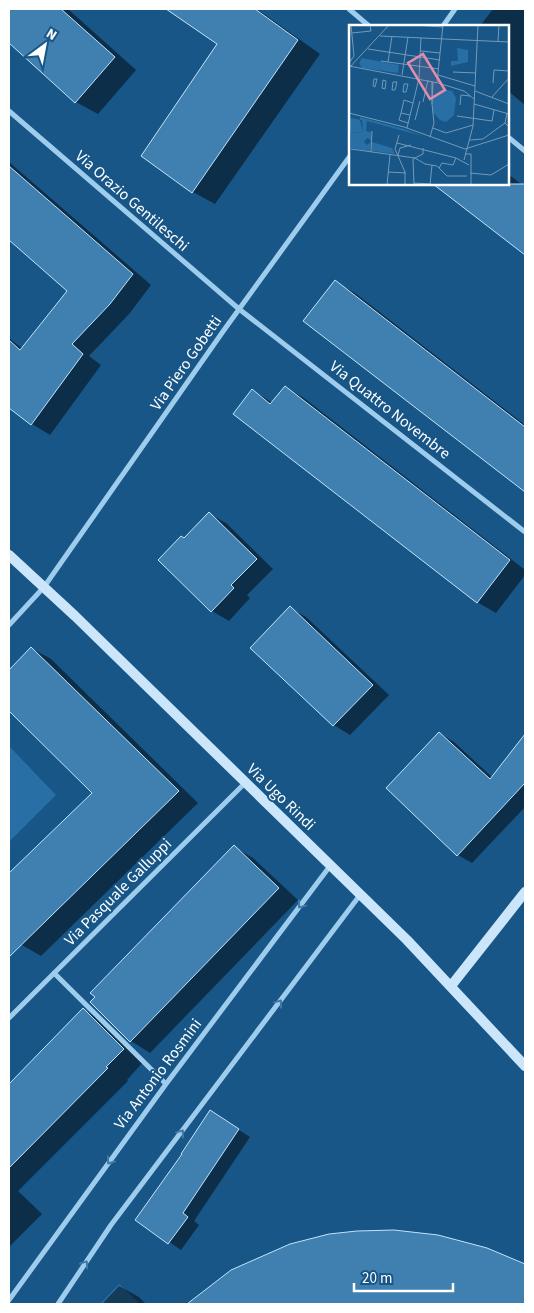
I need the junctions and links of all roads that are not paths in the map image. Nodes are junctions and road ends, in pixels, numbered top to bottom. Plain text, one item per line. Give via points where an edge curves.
1 (349, 9) edge
2 (455, 9) edge
3 (368, 25) edge
4 (444, 25) edge
5 (9, 111) edge
6 (509, 138) edge
7 (525, 151) edge
8 (349, 157) edge
9 (239, 309) junction
10 (525, 532) edge
11 (9, 555) edge
12 (44, 587) junction
13 (9, 625) edge
14 (245, 783) junction
15 (330, 866) junction
16 (525, 892) edge
17 (360, 895) junction
18 (54, 973) junction
19 (451, 986) junction
20 (9, 1018) edge
21 (525, 1066) edge
22 (166, 1084) junction
23 (9, 1300) edge
24 (58, 1304) edge

1 - 3 street
2 - 4 street
5 - 9 street, Via Orazio Gentileschi
6 - 7 street
8 - 9 street, Via Piero Gobetti
9 - 10 street, Via Quattro Novembre
9 - 12 street, Via Piero Gobetti
11 - 12 street, Via Ugo Rindi
12 - 13 street, Via Piero Gobetti
12 - 14 street, Via Ugo Rindi
14 - 15 street, Via Ugo Rindi
14 - 18 street, Via Pasquale Galluppi
15 - 17 street, Via Ugo Rindi
15 -> 22 street, Via Antonio Rosmini
16 - 19 street
17 - 19 street, Via Ugo Rindi
24 -> 17 street via 111,1225
18 - 20 street, Via Pasquale Galluppi
18 - 22 street
19 - 21 street, Via Ugo Rindi
22 -> 23 street, Via Antonio Rosmini

